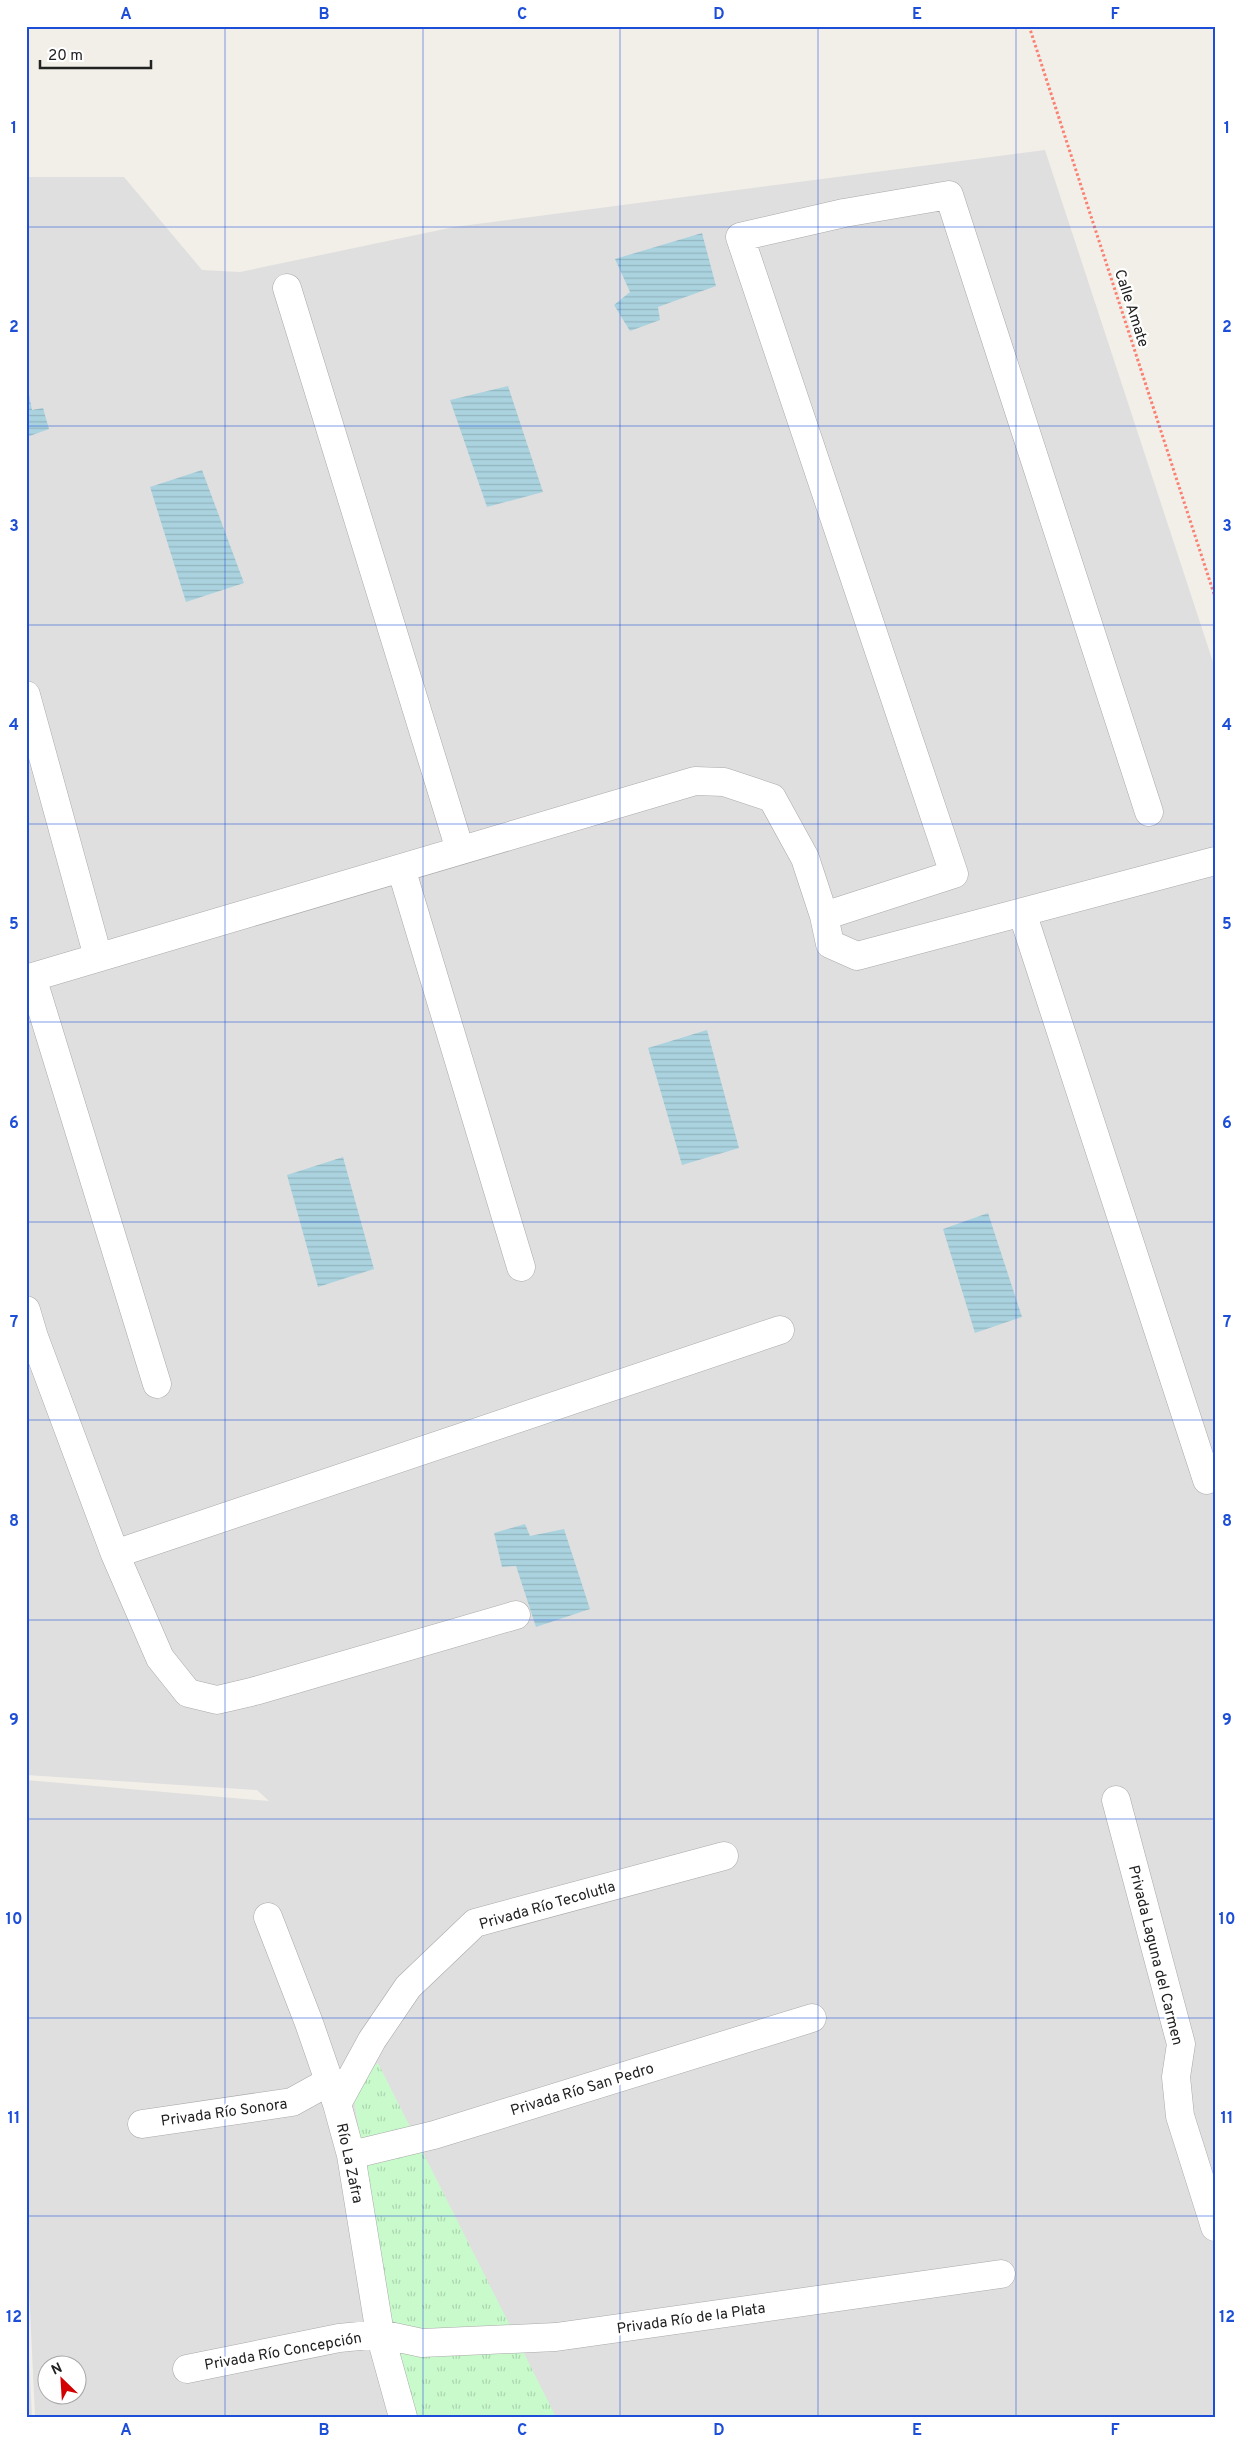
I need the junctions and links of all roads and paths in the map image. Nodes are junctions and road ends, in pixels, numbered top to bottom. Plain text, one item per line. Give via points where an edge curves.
1 (1029, 26) edge
2 (286, 288) dead end
3 (1215, 597) edge
4 (26, 694) edge
5 (1148, 812) dead end
6 (460, 850) junction
7 (1215, 861) edge
8 (401, 868) junction
9 (1022, 912) junction
10 (824, 916) junction
11 (98, 957) junction
12 (29, 978) edge
13 (521, 1267) dead end
14 (26, 1310) edge
15 (780, 1330) dead end
16 (30, 1338) edge
17 (158, 1384) dead end
18 (1207, 1480) dead end
19 (115, 1554) junction
20 (516, 1615) dead end
21 (1116, 1800) dead end
22 (724, 1856) dead end
23 (268, 1917) dead end
24 (812, 2018) dead end
25 (333, 2092) junction
26 (142, 2124) dead end
27 (351, 2156) junction
28 (1215, 2226) edge
29 (1001, 2274) dead end
30 (380, 2334) junction
31 (187, 2368) dead end
32 (403, 2417) edge

1 - 3 path, Calle Amate
2 - 6 street
4 - 11 street
5 - 10 street via 949,195 844,213 740,236 954,874
6 - 8 street
6 - 10 street via 694,781 724,782 772,798 805,858
7 - 9 street
8 - 11 street
8 - 13 street
9 - 10 street via 857,956 830,944
9 - 18 street
11 - 12 street
12 - 17 street
14 - 16 street
15 - 19 street
16 - 19 street
19 - 20 street via 160,1658 188,1693 217,1700
21 - 28 street, Privada Laguna del Carmen via 1182,2044 1176,2077 1180,2116
22 - 25 street, Privada Río Tecolutla via 475,1924 408,1987
23 - 25 street, Río La Zafra
24 - 27 street, Privada Río San Pedro via 434,2135
25 - 26 street, Privada Río Sonora via 292,2102
25 - 27 street, Río La Zafra
27 - 30 street, Río La Zafra
29 - 30 street, Privada Río de la Plata via 556,2337 422,2343
30 - 31 street, Privada Río Concepción via 339,2338
30 - 32 street, Río La Zafra

